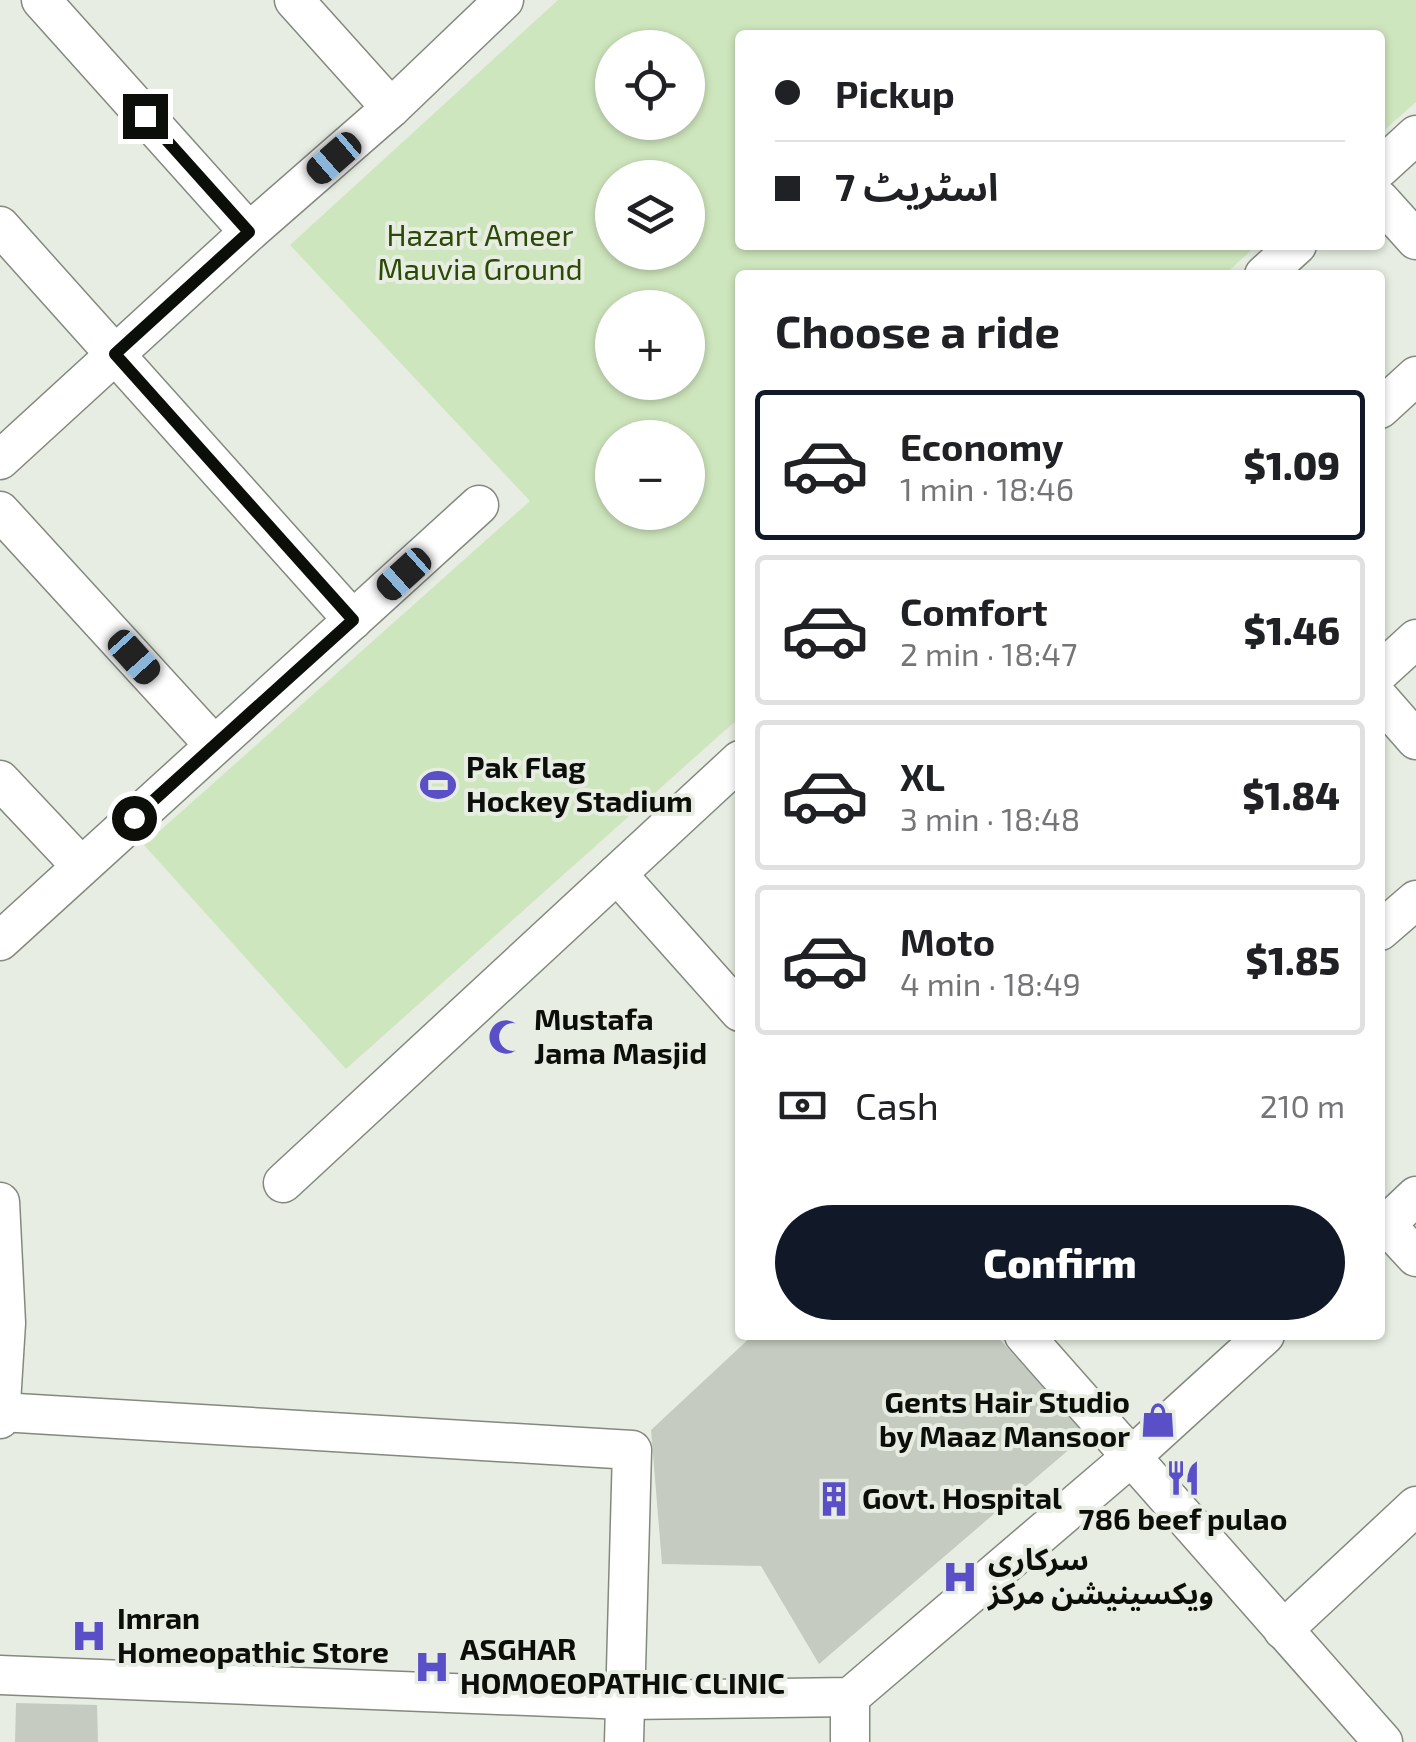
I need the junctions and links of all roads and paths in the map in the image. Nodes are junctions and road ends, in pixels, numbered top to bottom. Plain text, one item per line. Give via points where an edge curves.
1 (41, 0) edge
2 (294, 0) edge
3 (504, 0) edge
4 (392, 108) junction
5 (1416, 134) edge
6 (1385, 163) edge
7 (1385, 206) edge
8 (0, 226) edge
9 (249, 232) junction
10 (1416, 240) edge
11 (1292, 250) edge
12 (1270, 270) edge
13 (115, 354) junction
14 (1416, 376) edge
15 (1385, 404) edge
16 (0, 460) edge
17 (479, 505) dead end
18 (0, 510) edge
19 (353, 620) junction
20 (1416, 639) edge
21 (1385, 667) edge
22 (1385, 705) edge
23 (1416, 740) edge
24 (214, 745) junction
25 (735, 765) edge
26 (0, 780) edge
27 (81, 866) junction
28 (617, 874) junction
29 (1416, 900) edge
30 (1385, 928) edge
31 (0, 940) edge
32 (735, 1005) edge
33 (283, 1183) dead end
34 (1416, 1196) edge
35 (0, 1202) edge
36 (1385, 1222) edge
37 (1385, 1227) edge
38 (1416, 1258) edge
39 (1028, 1340) edge
40 (1260, 1340) edge
41 (0, 1416) edge
42 (1131, 1457) junction
43 (1416, 1506) edge
44 (1283, 1630) junction
45 (0, 1675) edge
46 (850, 1697) junction
47 (626, 1700) junction
48 (624, 1742) edge
49 (850, 1742) edge
50 (1383, 1742) edge

1 - 9 street
2 - 4 street
3 - 4 street
4 - 9 street
5 - 6 street
7 - 10 street
8 - 13 street
9 - 13 street
11 - 12 street
13 - 16 street
13 - 19 street
14 - 15 street
17 - 19 street
18 - 24 street
19 - 24 street
20 - 21 street
22 - 23 street
24 - 27 street
25 - 28 street
26 - 27 street
27 - 31 street
28 - 32 street
28 - 33 street
29 - 30 street
34 - 36 street
35 - 41 street via 6,1322
37 - 38 street
39 - 42 street
40 - 42 street
41 - 47 street via 632,1450
42 - 44 street
42 - 46 street
43 - 44 street
44 - 50 street
45 - 47 street
46 - 47 street
46 - 49 street
47 - 48 street

